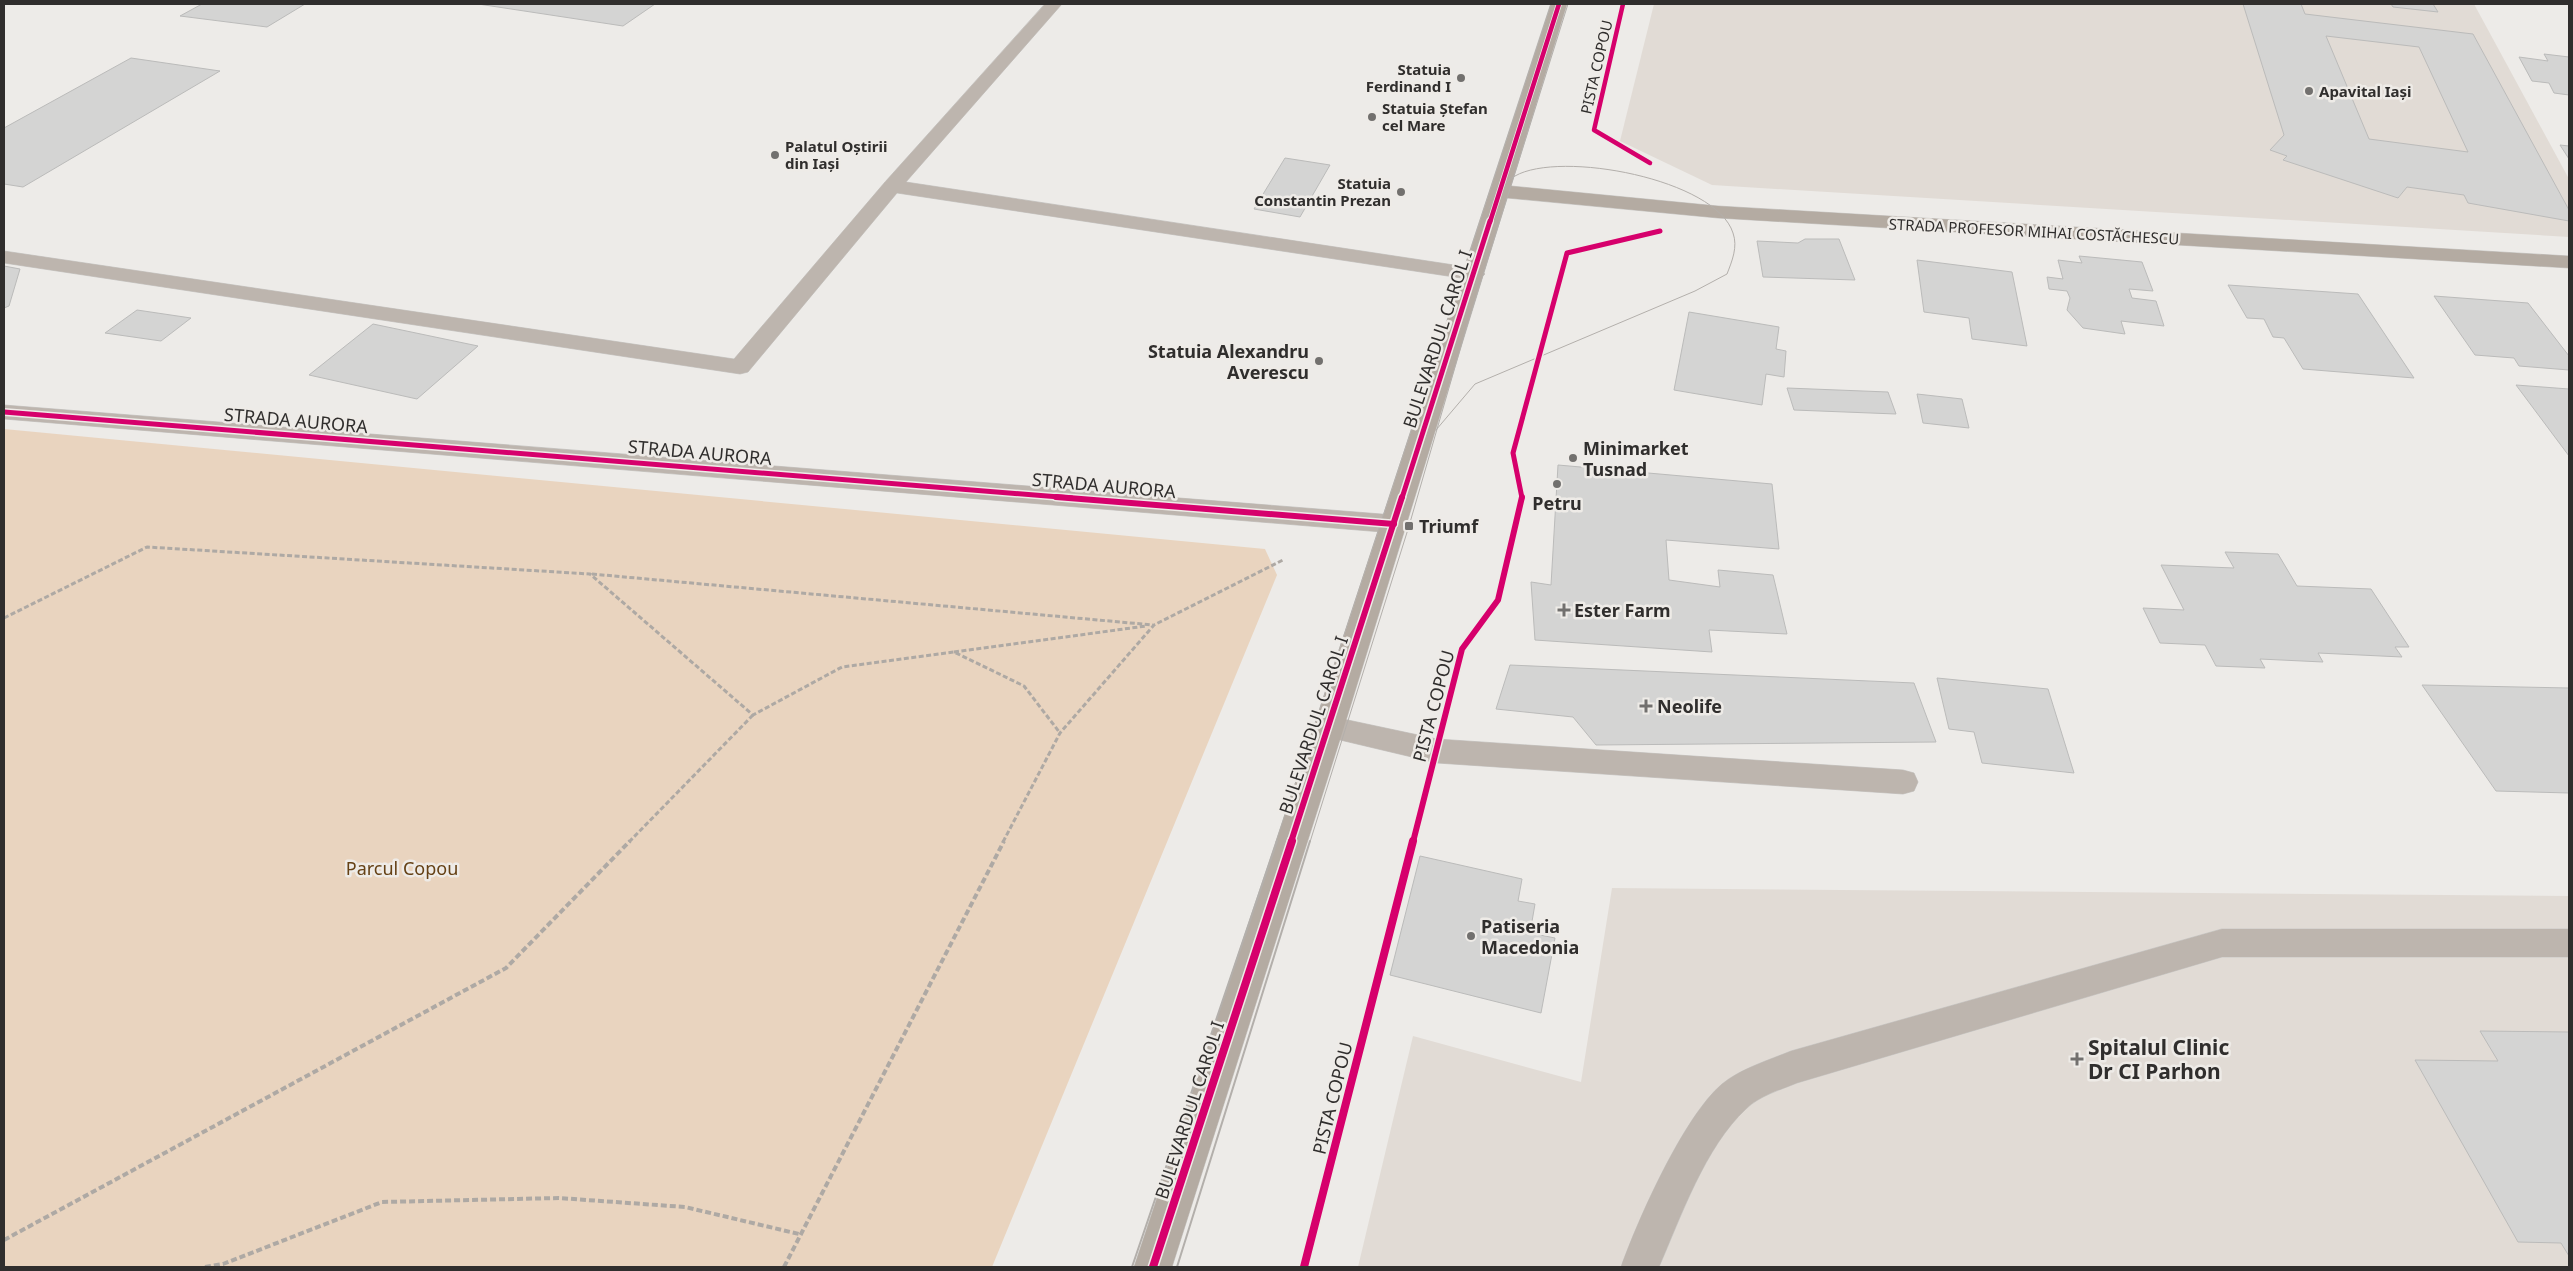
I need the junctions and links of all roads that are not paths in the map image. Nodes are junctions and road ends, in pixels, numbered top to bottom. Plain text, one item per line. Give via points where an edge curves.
1 (1054, 4) edge
2 (1559, 4) edge
3 (892, 186) junction
4 (1499, 191) junction
5 (4, 257) edge
6 (2569, 262) edge
7 (1474, 274) junction
8 (4, 412) edge
9 (1394, 524) junction
10 (1329, 727) junction
11 (1903, 782) dead end
12 (2569, 943) edge
13 (1153, 1267) edge
14 (1640, 1267) edge

1 - 3 street
2 - 4 main road, BULEVARDUL CAROL I
3 - 5 street via 740,367
3 - 7 street
4 - 6 main road, STRADA PROFESOR MIHAI COSTĂCHESCU via 1718,212
4 - 7 main road, BULEVARDUL CAROL I
7 - 9 main road, BULEVARDUL CAROL I
8 - 9 street, STRADA AURORA
9 - 10 main road, BULEVARDUL CAROL I
10 - 11 street via 1437,750
10 - 13 main road, BULEVARDUL CAROL I
12 - 14 street via 2222,943 1791,1068 1734,1096 1703,1135

